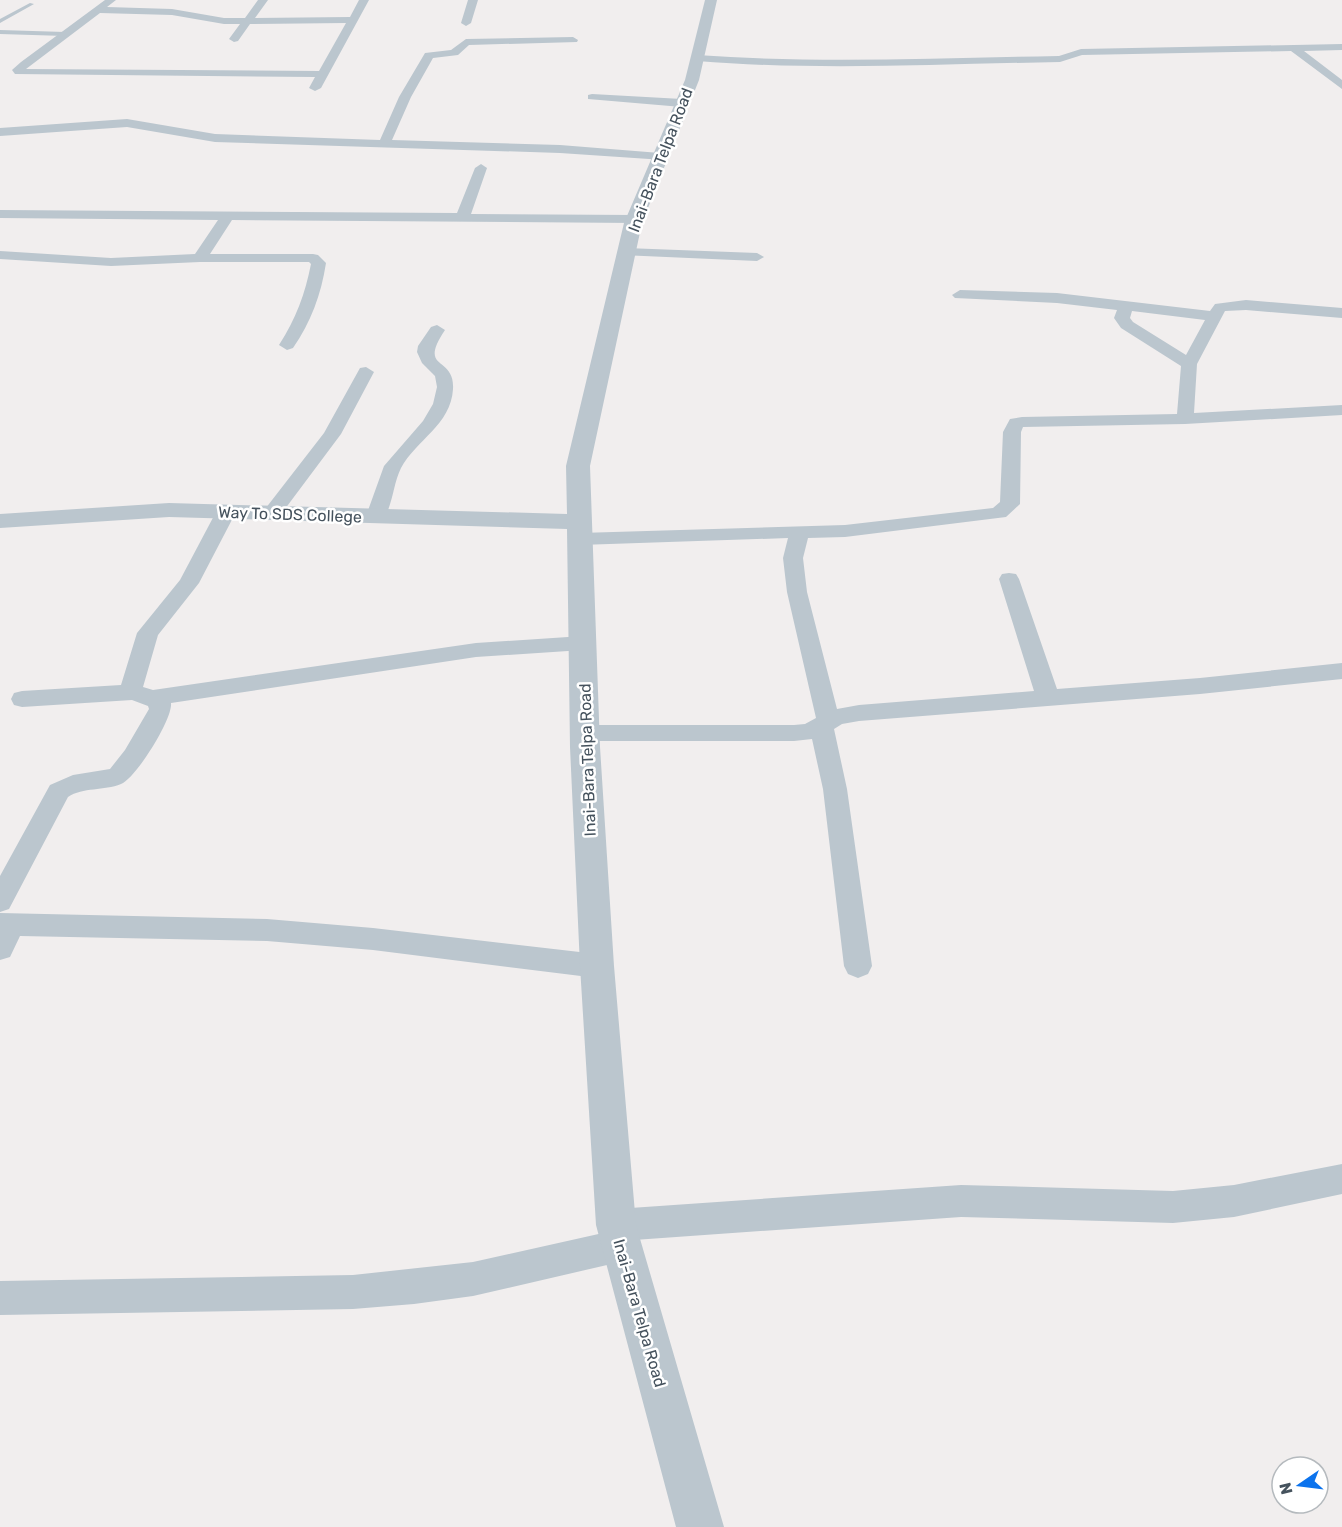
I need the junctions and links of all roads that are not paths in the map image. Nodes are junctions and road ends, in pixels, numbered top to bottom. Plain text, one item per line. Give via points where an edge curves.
1 (111, 0) edge
2 (263, 0) edge
3 (364, 0) edge
4 (473, 0) edge
5 (711, 0) edge
6 (32, 4) dead end
7 (98, 10) junction
8 (353, 20) junction
9 (0, 21) edge
10 (247, 21) junction
11 (466, 23) dead end
12 (0, 32) edge
13 (65, 34) junction
14 (234, 39) dead end
15 (573, 40) dead end
16 (1342, 47) edge
17 (1294, 48) junction
18 (697, 58) junction
19 (321, 74) junction
20 (1342, 86) edge
21 (314, 90) dead end
22 (592, 97) dead end
23 (682, 103) junction
24 (8, 135) edge
25 (384, 144) junction
26 (660, 157) junction
27 (482, 168) dead end
28 (0, 214) edge
29 (228, 215) junction
30 (463, 217) junction
31 (635, 219) junction
32 (626, 252) junction
33 (0, 255) edge
34 (757, 257) dead end
35 (200, 258) junction
36 (960, 295) dead end
37 (1126, 306) junction
38 (1342, 313) edge
39 (1214, 316) junction
40 (437, 330) dead end
41 (286, 345) dead end
42 (1189, 364) junction
43 (366, 372) dead end
44 (1342, 410) edge
45 (1185, 419) junction
46 (226, 512) junction
47 (272, 513) junction
48 (376, 516) junction
49 (0, 521) edge
50 (580, 531) junction
51 (799, 532) junction
52 (1009, 579) dead end
53 (583, 643) junction
54 (1342, 671) edge
55 (143, 695) junction
56 (1048, 698) junction
57 (22, 699) dead end
58 (825, 723) junction
59 (585, 733) junction
60 (4, 916) edge
61 (0, 949) edge
62 (597, 966) junction
63 (858, 966) dead end
64 (1342, 1179) edge
65 (618, 1236) junction
66 (0, 1298) edge
67 (700, 1527) edge

1 - 7 street
2 - 10 street
3 - 8 street
4 - 11 street
5 - 18 street, Inai-Bara Telpa Road
6 - 9 lane
7 - 10 street via 172,12 212,20
7 - 13 street
8 - 10 street
8 - 19 street
10 - 14 street
12 - 13 lane
13 - 19 street via 19,72
15 - 25 street via 466,42 454,53 429,55
16 - 17 street
17 - 18 street via 1081,52 1060,59 888,64 760,64
17 - 20 street
18 - 23 street, Inai-Bara Telpa Road
19 - 21 street
22 - 23 street
23 - 26 street, Inai-Bara Telpa Road
24 - 25 street via 21,129 127,123 215,138
25 - 26 street via 560,149
26 - 31 street, Inai-Bara Telpa Road
27 - 30 street
28 - 29 street
29 - 30 street
29 - 35 street
30 - 31 street
31 - 32 street, Inai-Bara Telpa Road
32 - 34 street
32 - 50 street, Inai-Bara Telpa Road via 578,466
33 - 35 street via 111,262
35 - 41 street via 319,261 312,302
36 - 37 street via 1057,298
37 - 39 street
37 - 42 street via 1122,318 1127,325
38 - 39 street via 1233,304 1220,307
39 - 42 street
40 - 48 street via 425,352 443,375 442,404 393,466
42 - 45 street
43 - 47 street via 332,434
44 - 45 street
45 - 51 street via 1016,423 1012,432 1010,504 999,513 845,531
46 - 47 street, Way To SDS College
46 - 49 street, Way To SDS College via 169,510
46 - 55 street via 189,583 148,633 131,688
47 - 48 street, Way To SDS College
48 - 50 street, Way To SDS College
50 - 51 street
50 - 53 street, Inai-Bara Telpa Road
51 - 58 street via 793,558 797,592
52 - 56 street
53 - 55 street via 476,650
53 - 59 street, Inai-Bara Telpa Road
54 - 56 street
55 - 57 street
55 - 60 street via 160,705 158,715 123,772 106,779 75,783 59,791
56 - 58 street via 859,713
58 - 59 street via 809,732 794,734
58 - 63 street
59 - 62 street, Inai-Bara Telpa Road
60 - 61 street
60 - 62 street via 267,930
62 - 65 street, Inai-Bara Telpa Road
64 - 65 street via 1234,1201 1173,1207 961,1202
65 - 66 street via 473,1279 414,1287 353,1292
65 - 67 street, Inai-Bara Telpa Road

